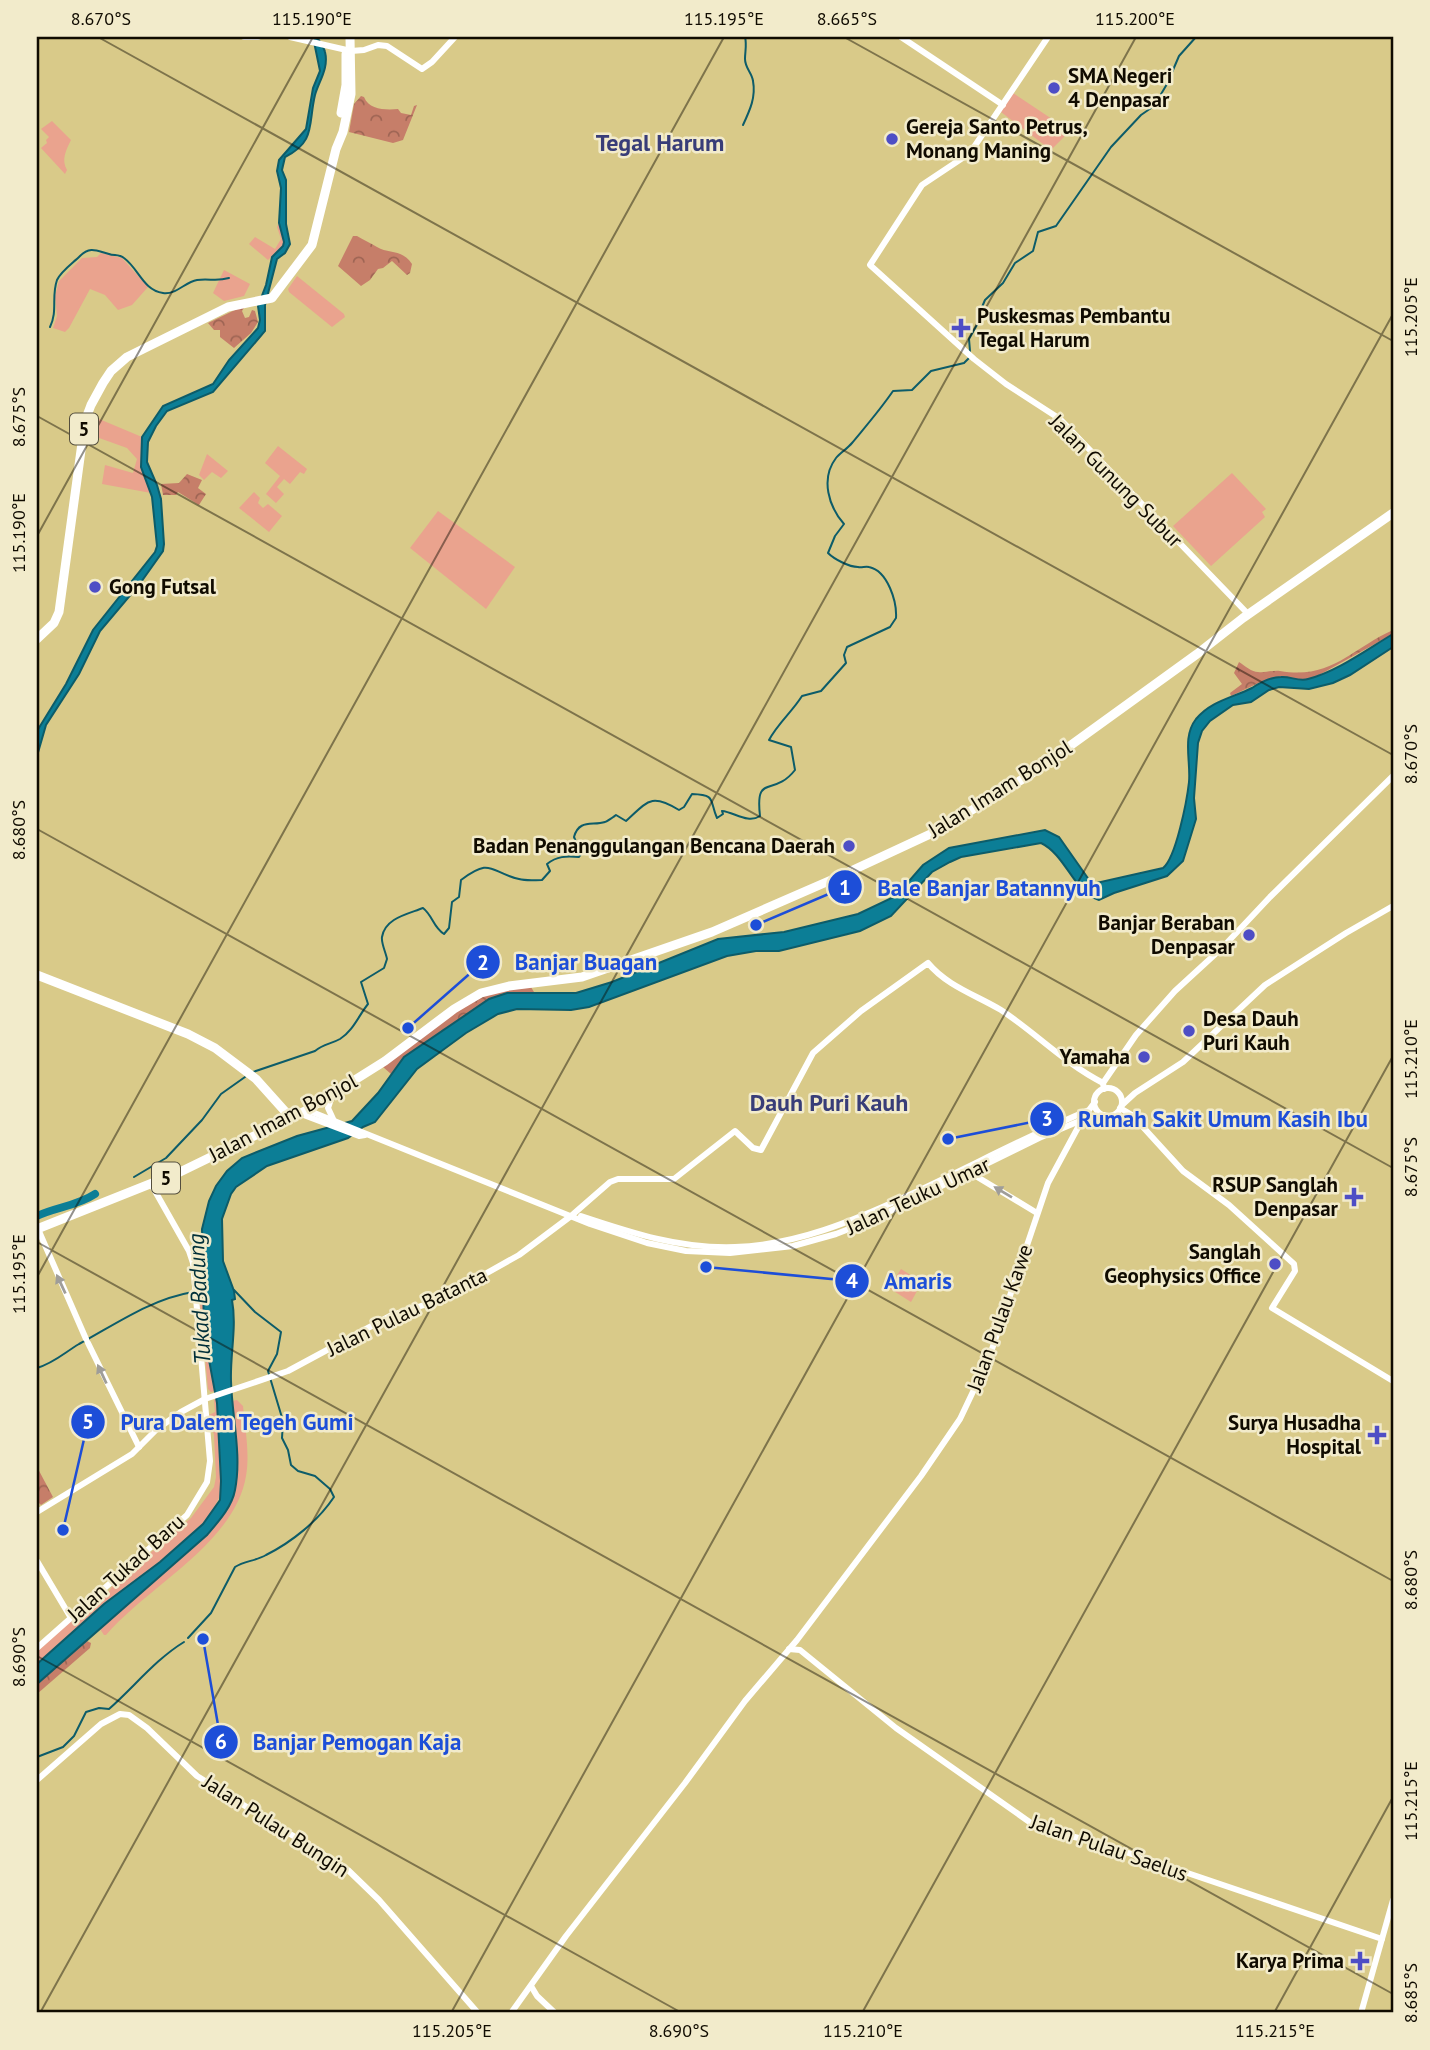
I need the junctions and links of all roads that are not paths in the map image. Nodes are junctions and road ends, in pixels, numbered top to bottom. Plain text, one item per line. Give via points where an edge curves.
1 (244, 37) edge
2 (258, 37) edge
3 (290, 37) edge
4 (344, 37) edge
5 (350, 37) edge
6 (455, 37) edge
7 (901, 37) edge
8 (1048, 37) edge
9 (348, 50) junction
10 (1003, 105) junction
11 (1393, 513) edge
12 (1249, 615) junction
13 (37, 639) edge
14 (1393, 776) edge
15 (1393, 906) edge
16 (37, 975) edge
17 (1107, 1076) junction
18 (1103, 1086) junction
19 (1114, 1090) junction
20 (1135, 1093) junction
21 (333, 1095) junction
22 (1120, 1095) junction
23 (1095, 1102) junction
24 (1121, 1107) junction
25 (304, 1112) junction
26 (1104, 1115) junction
27 (1082, 1116) junction
28 (291, 1118) junction
29 (334, 1123) junction
30 (969, 1172) junction
31 (151, 1184) junction
32 (1037, 1213) junction
33 (570, 1214) junction
34 (37, 1229) edge
35 (1393, 1381) edge
36 (209, 1398) junction
37 (139, 1447) junction
38 (37, 1512) edge
39 (37, 1561) edge
40 (71, 1618) junction
41 (793, 1645) junction
42 (37, 1648) edge
43 (37, 1780) edge
44 (1393, 1900) edge
45 (1382, 1939) junction
46 (531, 1986) junction
47 (527, 1993) junction
48 (537, 1996) junction
49 (478, 2013) edge
50 (511, 2013) edge
51 (555, 2013) edge
52 (1361, 2013) edge

1 - 2 street
3 - 9 street
4 - 9 highway, 5
5 - 9 highway, 5
6 - 9 street via 422,69 383,45
7 - 10 street
8 - 10 street
9 - 13 highway, 5 via 336,149 312,246 269,299 228,307 127,357 111,371 91,405 59,612
10 - 12 street, Jalan Gunung Subur via 968,154 919,188 870,265 974,359 1060,419
11 - 12 highway, Jalan Imam Bonjol
12 - 21 highway, Jalan Imam Bonjol via 1017,783 934,832 712,932 582,976 486,991
14 - 17 street via 1177,989
15 - 20 street via 1272,980 1184,1062
16 - 28 highway via 188,1034 224,1053 256,1079
17 - 18 street
17 - 19 street
18 - 19 street
18 - 23 street
18 - 33 street, Jalan Pulau Batanta via 1002,1011 941,977 928,963 867,1006 813,1053 761,1150 735,1131 674,1179 618,1179
19 - 22 street
20 - 22 street
20 - 24 street
21 - 25 highway, Jalan Imam Bonjol
21 - 29 street via 328,1108
22 - 24 street
23 - 26 street
23 - 27 street, Jalan Teuku Umar
24 - 26 street via 1113,1115
24 - 35 street via 1183,1171 1294,1264 1296,1271 1272,1308
25 - 28 highway, Jalan Imam Bonjol
25 - 29 street, Jalan Teuku Umar
26 - 27 street, Jalan Teuku Umar
27 - 30 street, Jalan Teuku Umar
27 - 32 street, Jalan Pulau Kawe
27 - 33 street, Jalan Teuku Umar via 873,1212 772,1244 718,1247 659,1241
28 - 31 highway, Jalan Imam Bonjol / 5
29 - 33 street, Jalan Teuku Umar
32 -> 30 street
30 - 33 street, Jalan Teuku Umar via 836,1234 758,1252 660,1247
31 - 34 highway, Jalan Imam Bonjol / 5
31 - 36 street, Jalan Tukad Baru via 191,1255
32 - 41 street, Jalan Pulau Kawe via 1012,1297 960,1419
33 - 36 street, Jalan Pulau Batanta via 527,1250 436,1301 392,1315 278,1374
37 -> 34 street
36 - 37 street via 181,1412
36 - 40 street, Jalan Tukad Baru via 210,1461 202,1494 187,1515
37 - 38 street
39 - 40 street
40 - 42 street, Jalan Tukad Baru
41 - 45 street, Jalan Pulau Saelus via 896,1728 1038,1828 1099,1843
41 - 46 street
43 - 49 street, Jalan Pulau Bungin via 101,1724 129,1714 205,1781 348,1870
44 - 45 street
45 - 52 street
46 - 47 street
46 - 48 street
47 - 48 street
47 - 50 street
48 - 51 street

